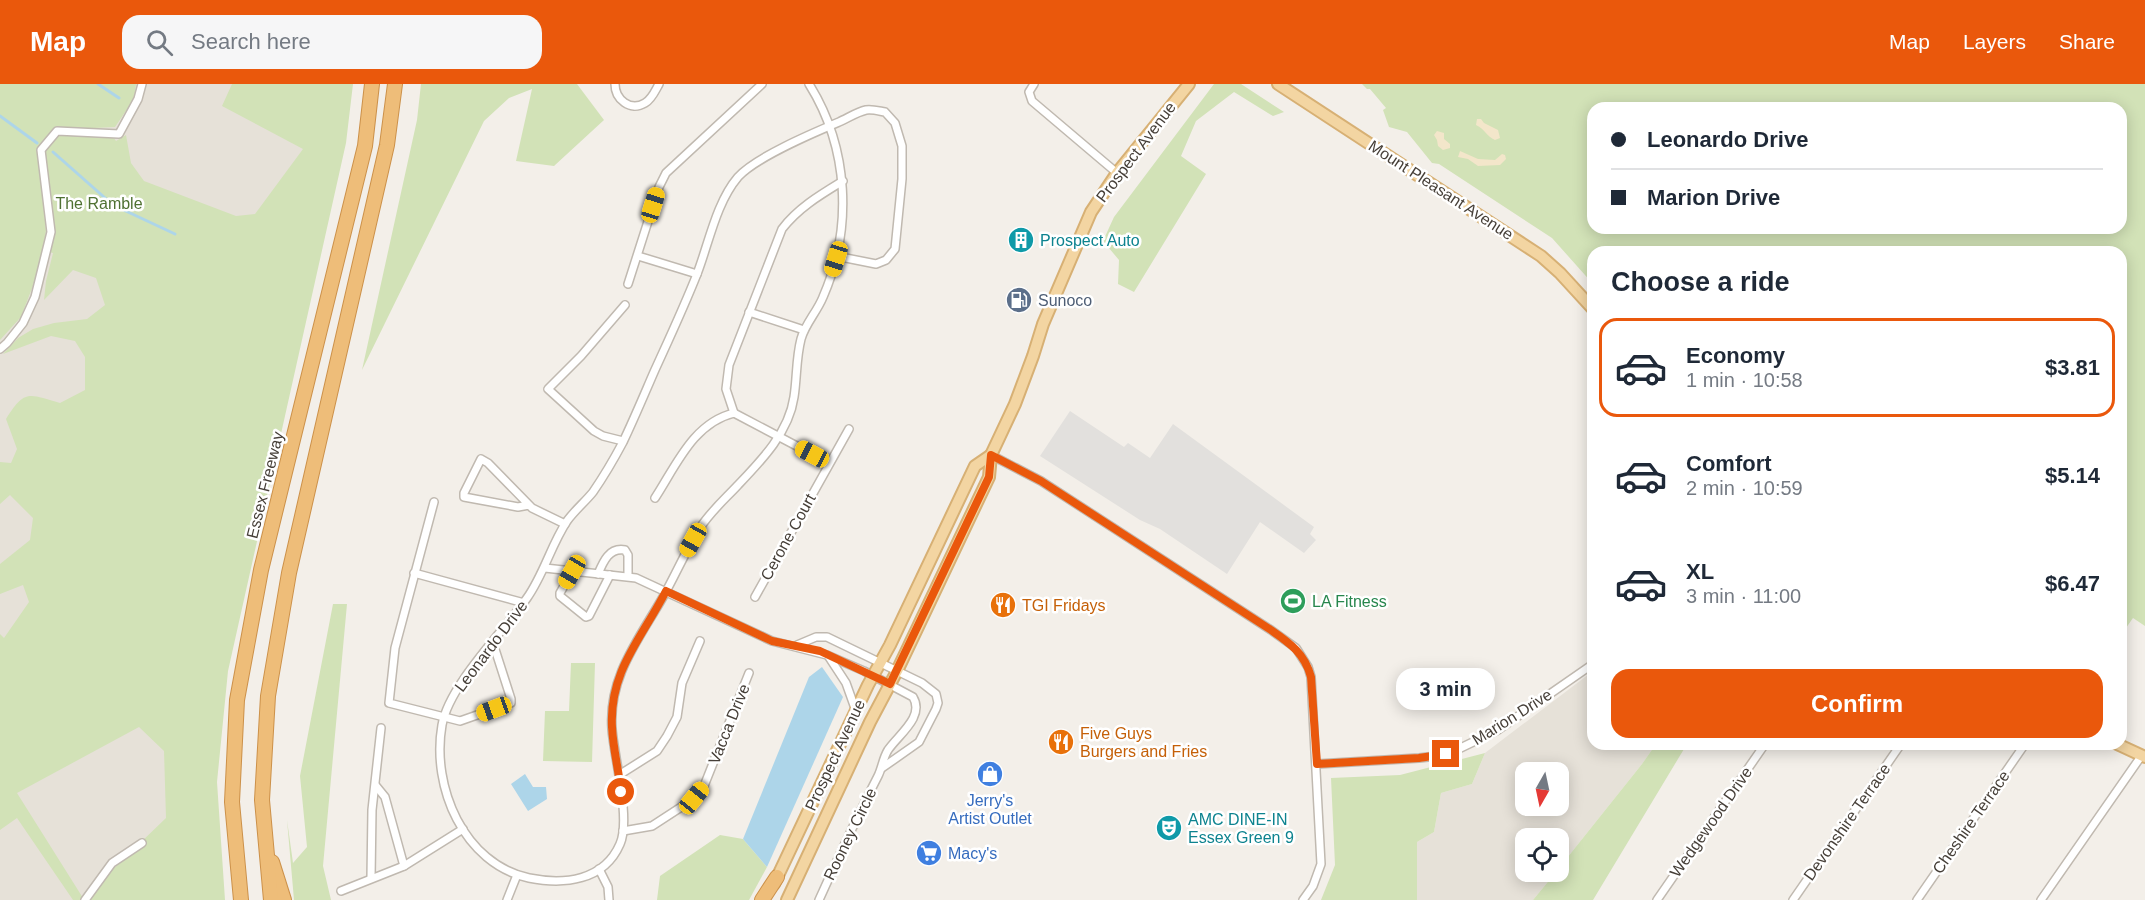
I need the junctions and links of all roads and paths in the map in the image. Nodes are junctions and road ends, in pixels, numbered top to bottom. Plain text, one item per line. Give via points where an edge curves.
1 (142, 84) edge
2 (372, 84) edge
3 (395, 84) edge
4 (615, 84) edge
5 (659, 84) edge
6 (762, 84) edge
7 (808, 84) edge
8 (1034, 84) edge
9 (1189, 84) edge
10 (1278, 84) edge
11 (828, 126) junction
12 (1118, 173) junction
13 (843, 180) junction
14 (638, 255) junction
15 (836, 256) junction
16 (697, 274) junction
17 (628, 284) dead end
18 (1587, 302) edge
19 (625, 305) dead end
20 (749, 312) junction
21 (804, 330) junction
22 (0, 349) edge
23 (734, 413) junction
24 (849, 429) dead end
25 (779, 437) junction
26 (623, 441) junction
27 (991, 455) junction
28 (829, 464) junction
29 (655, 498) dead end
30 (434, 502) dead end
31 (529, 505) junction
32 (566, 524) junction
33 (545, 568) junction
34 (572, 572) junction
35 (414, 573) junction
36 (598, 574) junction
37 (610, 574) junction
38 (628, 576) junction
39 (666, 591) junction
40 (755, 597) dead end
41 (524, 603) junction
42 (700, 641) dead end
43 (493, 643) junction
44 (796, 645) junction
45 (827, 655) junction
46 (880, 663) junction
47 (1587, 667) edge
48 (897, 671) junction
49 (749, 673) dead end
50 (873, 675) junction
51 (890, 684) junction
52 (856, 711) junction
53 (444, 717) junction
54 (381, 728) dead end
55 (2127, 748) edge
56 (1761, 750) edge
57 (1897, 750) edge
58 (2021, 750) edge
59 (2144, 756) edge
60 (1317, 764) junction
61 (882, 768) junction
62 (619, 775) junction
63 (376, 786) junction
64 (463, 830) junction
65 (622, 831) junction
66 (266, 841) junction
67 (142, 843) dead end
68 (404, 866) junction
69 (599, 869) junction
70 (517, 874) junction
71 (777, 877) joint
72 (371, 878) junction
73 (341, 891) dead end
74 (85, 900) edge
75 (241, 900) edge
76 (271, 900) edge
77 (284, 900) edge
78 (507, 900) edge
79 (609, 900) edge
80 (764, 900) edge
81 (787, 900) edge
82 (819, 900) edge
83 (1303, 900) edge
84 (1657, 900) edge
85 (1793, 900) edge
86 (1917, 900) edge
87 (2041, 900) edge

1 - 22 street via 119,134 57,131 41,150 51,232 49,244 23,323
2 - 75 highway, Essex Freeway via 365,146 261,570 237,700 232,802
3 - 66 highway via 387,145 289,573 268,696 262,800
4 - 5 street via 620,99 636,106 647,101
6 - 14 street via 666,173 658,187
7 - 11 street, Leonardo Drive
8 - 12 street via 1029,92 1032,101
9 - 12 main road, Prospect Avenue
10 - 18 main road, Mount Pleasant Avenue via 1541,256
11 - 13 street, Leonardo Drive
11 - 15 street via 869,109 885,112 895,123 902,146 895,249 886,260 876,264
11 - 16 street, Leonardo Drive via 755,162 738,177 726,197
12 - 27 main road, Prospect Avenue via 1091,212 1077,243 1015,404
13 - 15 street, Leonardo Drive via 844,204
13 - 20 street via 802,207 782,229
14 - 16 street
14 - 17 street
15 - 21 street, Leonardo Drive via 824,296
16 - 26 street, Leonardo Drive
19 - 26 street via 548,389 594,431
20 - 21 street
20 - 23 street via 726,378
21 - 25 street, Leonardo Drive via 794,402
23 - 25 street
23 - 29 street via 721,416 696,434
24 - 28 street, Cerone Court
25 - 28 street
25 - 39 street, Leonardo Drive via 701,526
26 - 32 street, Leonardo Drive via 601,480
27 - 46 main road, Prospect Avenue via 975,466
27 - 48 main road, Prospect Avenue via 989,477
27 - 60 street via 1041,481 1296,648 1311,677
28 - 40 street, Cerone Court
30 - 35 street
31 - 31 street via 488,463 481,459 464,497 518,507
31 - 32 street
32 - 33 street, Leonardo Drive
33 - 34 street, Rooney Circle
33 - 41 street, Leonardo Drive
34 - 36 street, Rooney Circle
34 - 37 street via 560,596 586,617
35 - 41 street
35 - 53 street via 395,648 389,703
36 - 37 street, Rooney Circle
36 - 38 street via 610,553 619,549 628,555
37 - 38 street, Rooney Circle
38 - 39 street, Rooney Circle
39 - 44 street, Rooney Circle via 772,641
39 - 62 street, Leonardo Drive via 619,675 612,728
41 - 43 street, Leonardo Drive
42 - 62 street via 682,683 677,717 668,736 657,751
43 - 53 street, Leonardo Drive via 454,692
43 - 53 street via 511,703 460,722
44 - 45 street, Rooney Circle
44 - 46 street via 827,637
45 - 50 street, Rooney Circle
45 - 52 street via 846,683
46 - 48 street
46 - 50 main road, Prospect Avenue
47 - 60 street, Marion Drive via 1498,730 1446,754
48 - 51 main road, Prospect Avenue
48 - 61 street, Rooney Circle via 930,688 938,703 919,742
49 - 65 street, Vacca Drive via 704,786 694,798 652,826
50 - 51 street, Rooney Circle
50 - 52 main road, Prospect Avenue
51 - 61 street, Rooney Circle via 909,693 917,706 913,720 885,753
51 - 81 main road, Prospect Avenue
52 - 71 main road, Prospect Avenue
53 - 64 street, Leonardo Drive via 444,783
54 - 63 street
55 - 59 main road
56 - 84 street, Wedgewood Drive
57 - 85 street, Devonshire Terrace
58 - 86 street, Cheshire Terrace
59 - 87 street
60 - 83 street via 1321,864
61 - 82 street, Rooney Circle
62 - 65 street, Leonardo Drive
63 - 68 street via 385,797
63 - 72 street
64 - 68 street
64 - 70 street, Leonardo Drive via 486,858
65 - 69 street, Leonardo Drive via 620,844
66 - 76 highway
66 - 77 highway
67 - 74 street via 112,863
68 - 72 street
69 - 70 street, Leonardo Drive via 573,881 557,882
69 - 79 street via 608,887
70 - 78 street
71 - 80 highway
72 - 73 street

